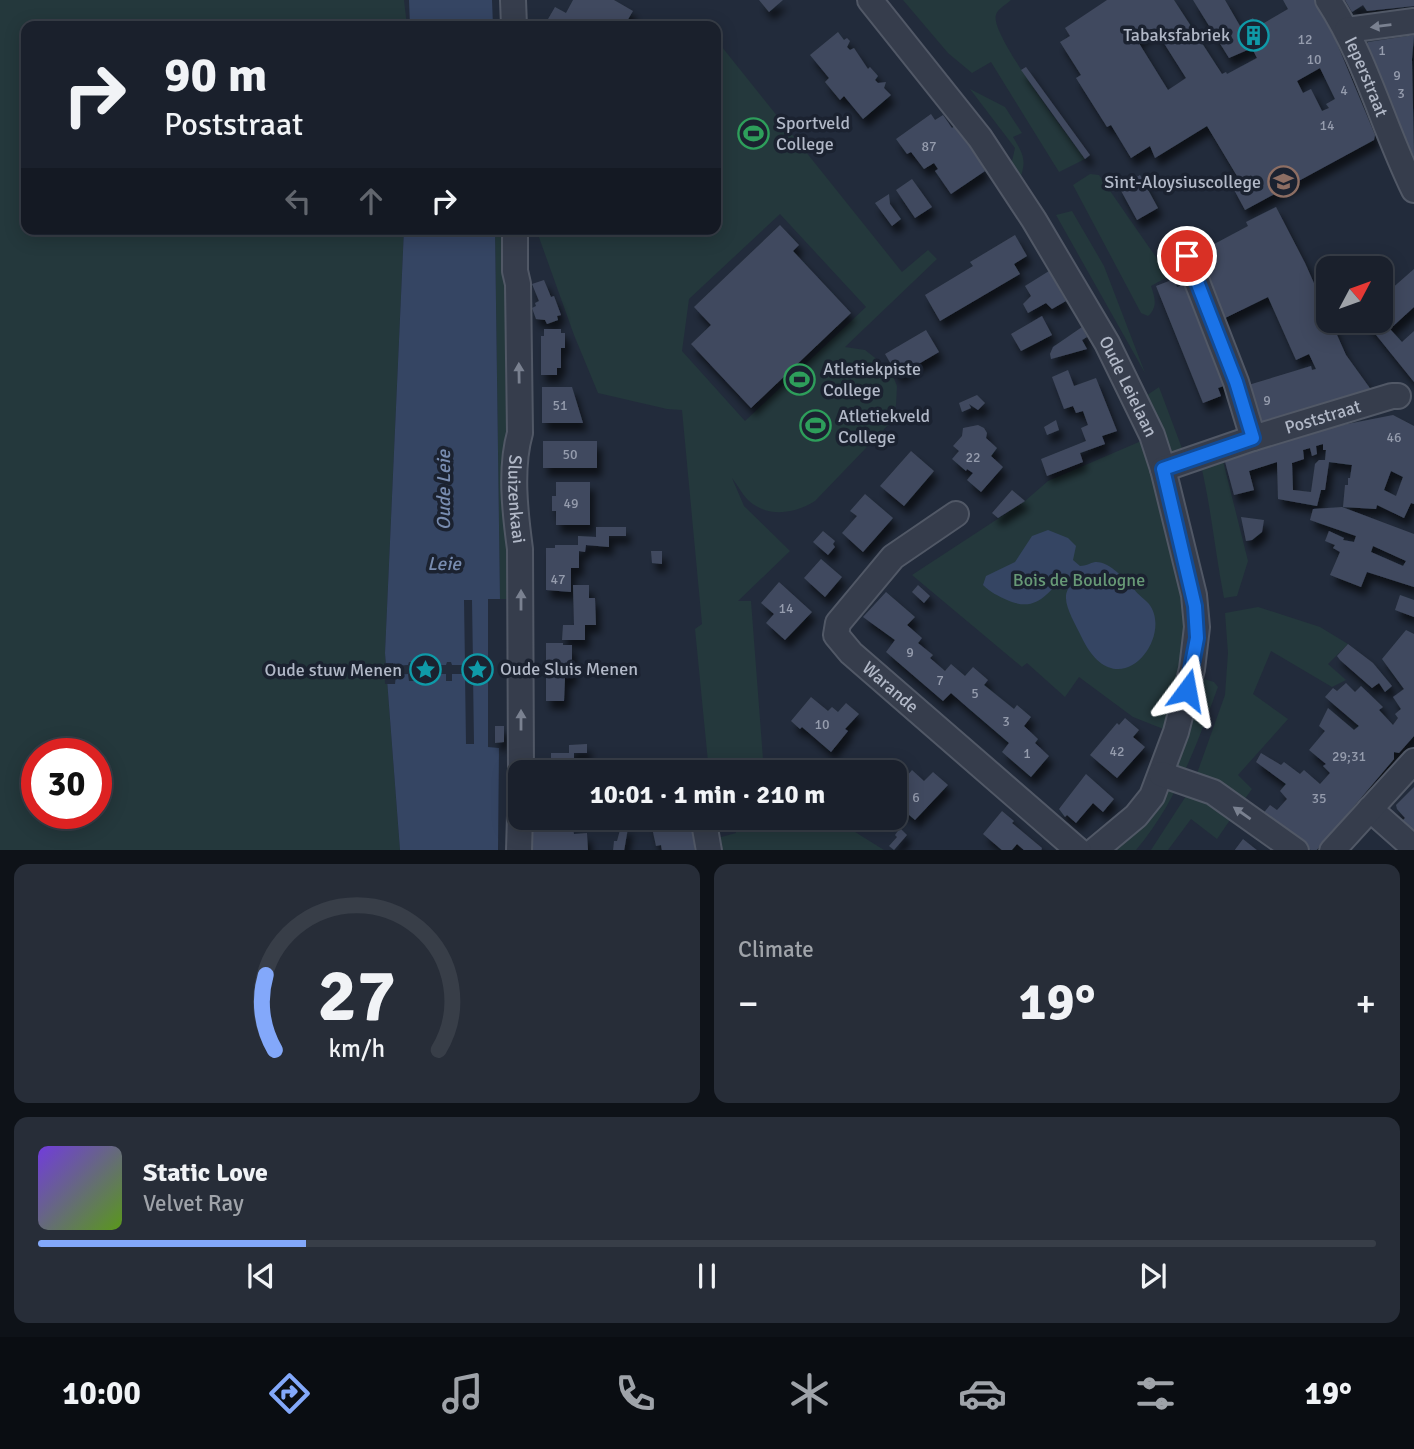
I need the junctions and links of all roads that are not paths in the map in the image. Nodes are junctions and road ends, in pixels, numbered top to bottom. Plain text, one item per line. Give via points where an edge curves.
1 (513, 0) edge
2 (870, 0) edge
3 (1328, 0) edge
4 (514, 21) edge
5 (1414, 21) edge
6 (1347, 30) junction
7 (1414, 190) edge
8 (515, 235) edge
9 (1187, 256) dead end
10 (1395, 396) dead end
11 (1253, 438) junction
12 (1163, 469) junction
13 (956, 514) dead end
14 (522, 760) edge
15 (1414, 761) edge
16 (1161, 774) junction
17 (1370, 809) junction
18 (520, 830) edge
19 (705, 830) edge
20 (1414, 848) edge
21 (519, 850) edge
22 (709, 850) edge
23 (1079, 850) edge
24 (1094, 850) edge
25 (1296, 850) edge
26 (1332, 850) edge

1 - 4 street
2 - 12 street, Oude Leielaan via 980,138 1034,220 1107,343 1152,435
3 - 6 street, Ieperstraat
5 -> 6 street
6 - 7 street, Ieperstraat
14 -> 8 street, Sluizenkaai
9 - 11 street
10 - 11 street, Poststraat
11 - 12 street, Poststraat
12 - 16 street, Oude Leielaan via 1194,595 1197,627 1189,682
13 - 23 street, Warande via 893,557 838,623 836,635 851,653
15 - 17 street
16 - 24 street, Oude Leielaan via 1152,796 1136,816
25 -> 16 street via 1213,792
17 - 20 street
17 - 26 street
18 - 21 street
19 - 22 street

